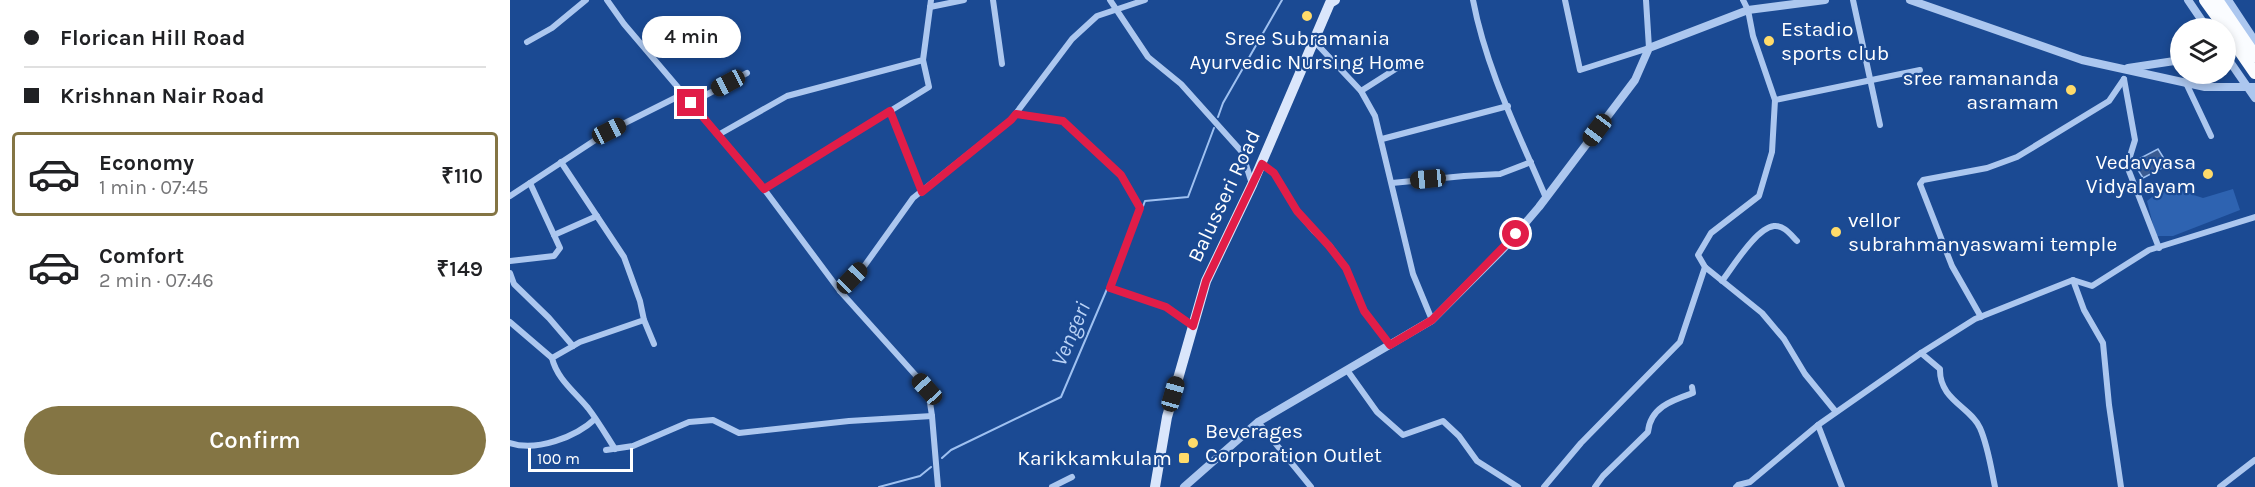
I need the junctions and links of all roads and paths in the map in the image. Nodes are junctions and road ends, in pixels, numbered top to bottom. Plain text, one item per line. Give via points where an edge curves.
1 (586, 0) edge
2 (607, 0) edge
3 (964, 0) edge
4 (993, 0) edge
5 (1110, 0) edge
6 (1145, 0) edge
7 (1473, 0) edge
8 (1564, 0) edge
9 (1646, 0) edge
10 (1743, 0) edge
11 (1825, 0) edge
12 (1853, 0) edge
13 (1910, 0) edge
14 (2188, 0) edge
15 (2205, 0) edge
16 (2217, 0) edge
17 (2228, 0) edge
18 (1329, 1) edge
19 (1921, 2) edge
20 (930, 3) edge
21 (1116, 10) junction
22 (1748, 10) junction
23 (2200, 18) edge
24 (2217, 18) edge
25 (1314, 41) junction
26 (526, 42) dead end
27 (2246, 43) edge
28 (1650, 48) junction
29 (923, 60) junction
30 (2170, 62) edge
31 (1405, 63) dead end
32 (1002, 64) dead end
33 (2253, 65) edge
34 (2122, 69) junction
35 (2236, 69) edge
36 (1920, 70) dead end
37 (747, 73) dead end
38 (2124, 79) junction
39 (1870, 80) junction
40 (2170, 80) edge
41 (2186, 84) edge
42 (2191, 84) edge
43 (2252, 88) edge
44 (1361, 91) junction
45 (683, 94) junction
46 (2255, 98) edge
47 (1775, 100) junction
48 (691, 103) junction
49 (1508, 106) junction
50 (890, 111) junction
51 (1016, 114) junction
52 (1880, 125) dead end
53 (718, 135) junction
54 (2211, 136) dead end
55 (1382, 139) junction
56 (561, 162) junction
57 (1531, 162) junction
58 (1262, 164) junction
59 (530, 183) junction
60 (1392, 183) junction
61 (1252, 185) junction
62 (764, 189) junction
63 (922, 192) junction
64 (510, 196) edge
65 (1546, 198) junction
66 (597, 216) junction
67 (2255, 218) edge
68 (554, 235) junction
69 (1797, 241) dead end
70 (2159, 248) junction
71 (510, 261) edge
72 (1705, 267) junction
73 (510, 273) edge
74 (2073, 280) junction
75 (1722, 281) junction
76 (512, 286) edge
77 (840, 291) junction
78 (1981, 317) junction
79 (644, 320) junction
80 (1432, 320) junction
81 (510, 322) edge
82 (1193, 326) junction
83 (654, 344) dead end
84 (1390, 345) junction
85 (573, 346) junction
86 (1921, 353) junction
87 (552, 358) junction
88 (1347, 370) junction
89 (1692, 387) dead end
90 (1836, 412) junction
91 (932, 416) junction
92 (595, 419) junction
93 (1258, 422) junction
94 (1818, 425) junction
95 (510, 443) edge
96 (615, 449) junction
97 (606, 450) dead end
98 (2255, 460) edge
99 (1072, 477) dead end
100 (938, 487) edge
101 (1052, 487) edge
102 (1155, 487) edge
103 (1184, 487) edge
104 (1311, 487) edge
105 (1518, 487) edge
106 (1544, 487) edge
107 (1595, 487) edge
108 (1736, 487) edge
109 (1842, 487) edge
110 (1995, 487) edge
111 (2121, 487) edge
112 (2220, 487) edge

1 - 26 street via 552,28
2 - 45 street
3 - 20 street
4 - 32 street
5 - 21 street
6 - 21 street
7 - 49 street via 1479,30
8 - 28 street via 1580,70
9 - 28 street
10 - 22 street
11 - 22 street
12 - 39 street
13 - 19 street
14 - 23 street
15 - 24 highway
16 - 27 highway
17 - 27 street
18 - 25 main road, Balusseri Road
19 - 34 street via 2082,60
20 - 29 street
21 - 51 street via 1097,16 1072,39
21 - 61 street via 1148,57 1181,84 1242,152
22 - 28 street
22 - 47 street
25 - 44 street
25 - 58 main road, Balusseri Road
27 - 33 highway
28 - 65 street via 1635,80
29 - 50 street via 928,87
29 - 53 street via 786,96
30 - 34 street
31 - 44 street
34 - 38 street
34 - 40 street
35 - 43 street
36 - 39 street
37 - 48 street
38 - 70 street via 2135,140 2127,166
38 - 78 street via 2109,101 2017,157 1987,168 1923,180 1920,184 1952,266
39 - 47 street
39 - 52 street
41 - 54 street
42 - 43 street
43 - 46 street
44 - 55 street via 1376,116
45 - 48 street
45 - 56 street via 609,131
47 - 72 street via 1772,152 1759,196 1711,233 1698,255
48 - 53 street
49 - 55 street
49 - 57 street
50 - 62 street
50 - 63 street
51 - 63 street
51 - 82 street via 1063,121 1121,175 1140,208 1110,288 1166,307
53 - 62 street
55 - 60 street
56 - 59 street
56 - 66 street
57 - 60 street via 1500,174
57 - 65 street
58 - 61 main road, Balusseri Road
58 - 84 street via 1274,173 1297,211 1346,268 1364,311
59 - 64 street
59 - 68 street
60 - 80 street via 1413,274
61 - 82 main road, Balusseri Road via 1206,281
62 - 77 street
63 - 77 street via 913,198 865,265
65 - 80 street via 1504,248
66 - 68 street
66 - 79 street via 624,257
67 - 70 street
68 - 71 street via 560,248 554,256
69 - 75 street via 1784,229 1766,229
70 - 74 street via 2149,250 2092,286
72 - 75 street
72 - 106 street via 1680,342 1581,443
73 - 76 street
74 - 78 street
74 - 111 street via 2103,343
75 - 90 street via 1762,313
76 - 85 street via 549,318
77 - 91 street via 927,389
78 - 86 street
79 - 83 street
79 - 85 street
80 - 84 street
81 - 87 street
82 - 102 main road, Balusseri Road via 1167,417
84 - 88 street
85 - 87 street
86 - 90 street
86 - 110 street via 1940,369 1940,382 1979,426
87 - 92 street via 554,368
88 - 93 street
88 - 105 street via 1377,412 1403,435 1443,421 1477,460
89 - 107 street via 1693,393 1665,403 1649,421 1648,432
90 - 94 street
91 - 96 street via 739,433 713,420 688,422 633,446
91 - 100 street
92 - 95 street via 585,429 562,439 526,447
92 - 96 street
93 - 103 street
93 - 104 street
94 - 108 street via 1750,482
94 - 109 street
96 - 97 street
98 - 112 street
99 - 101 street

